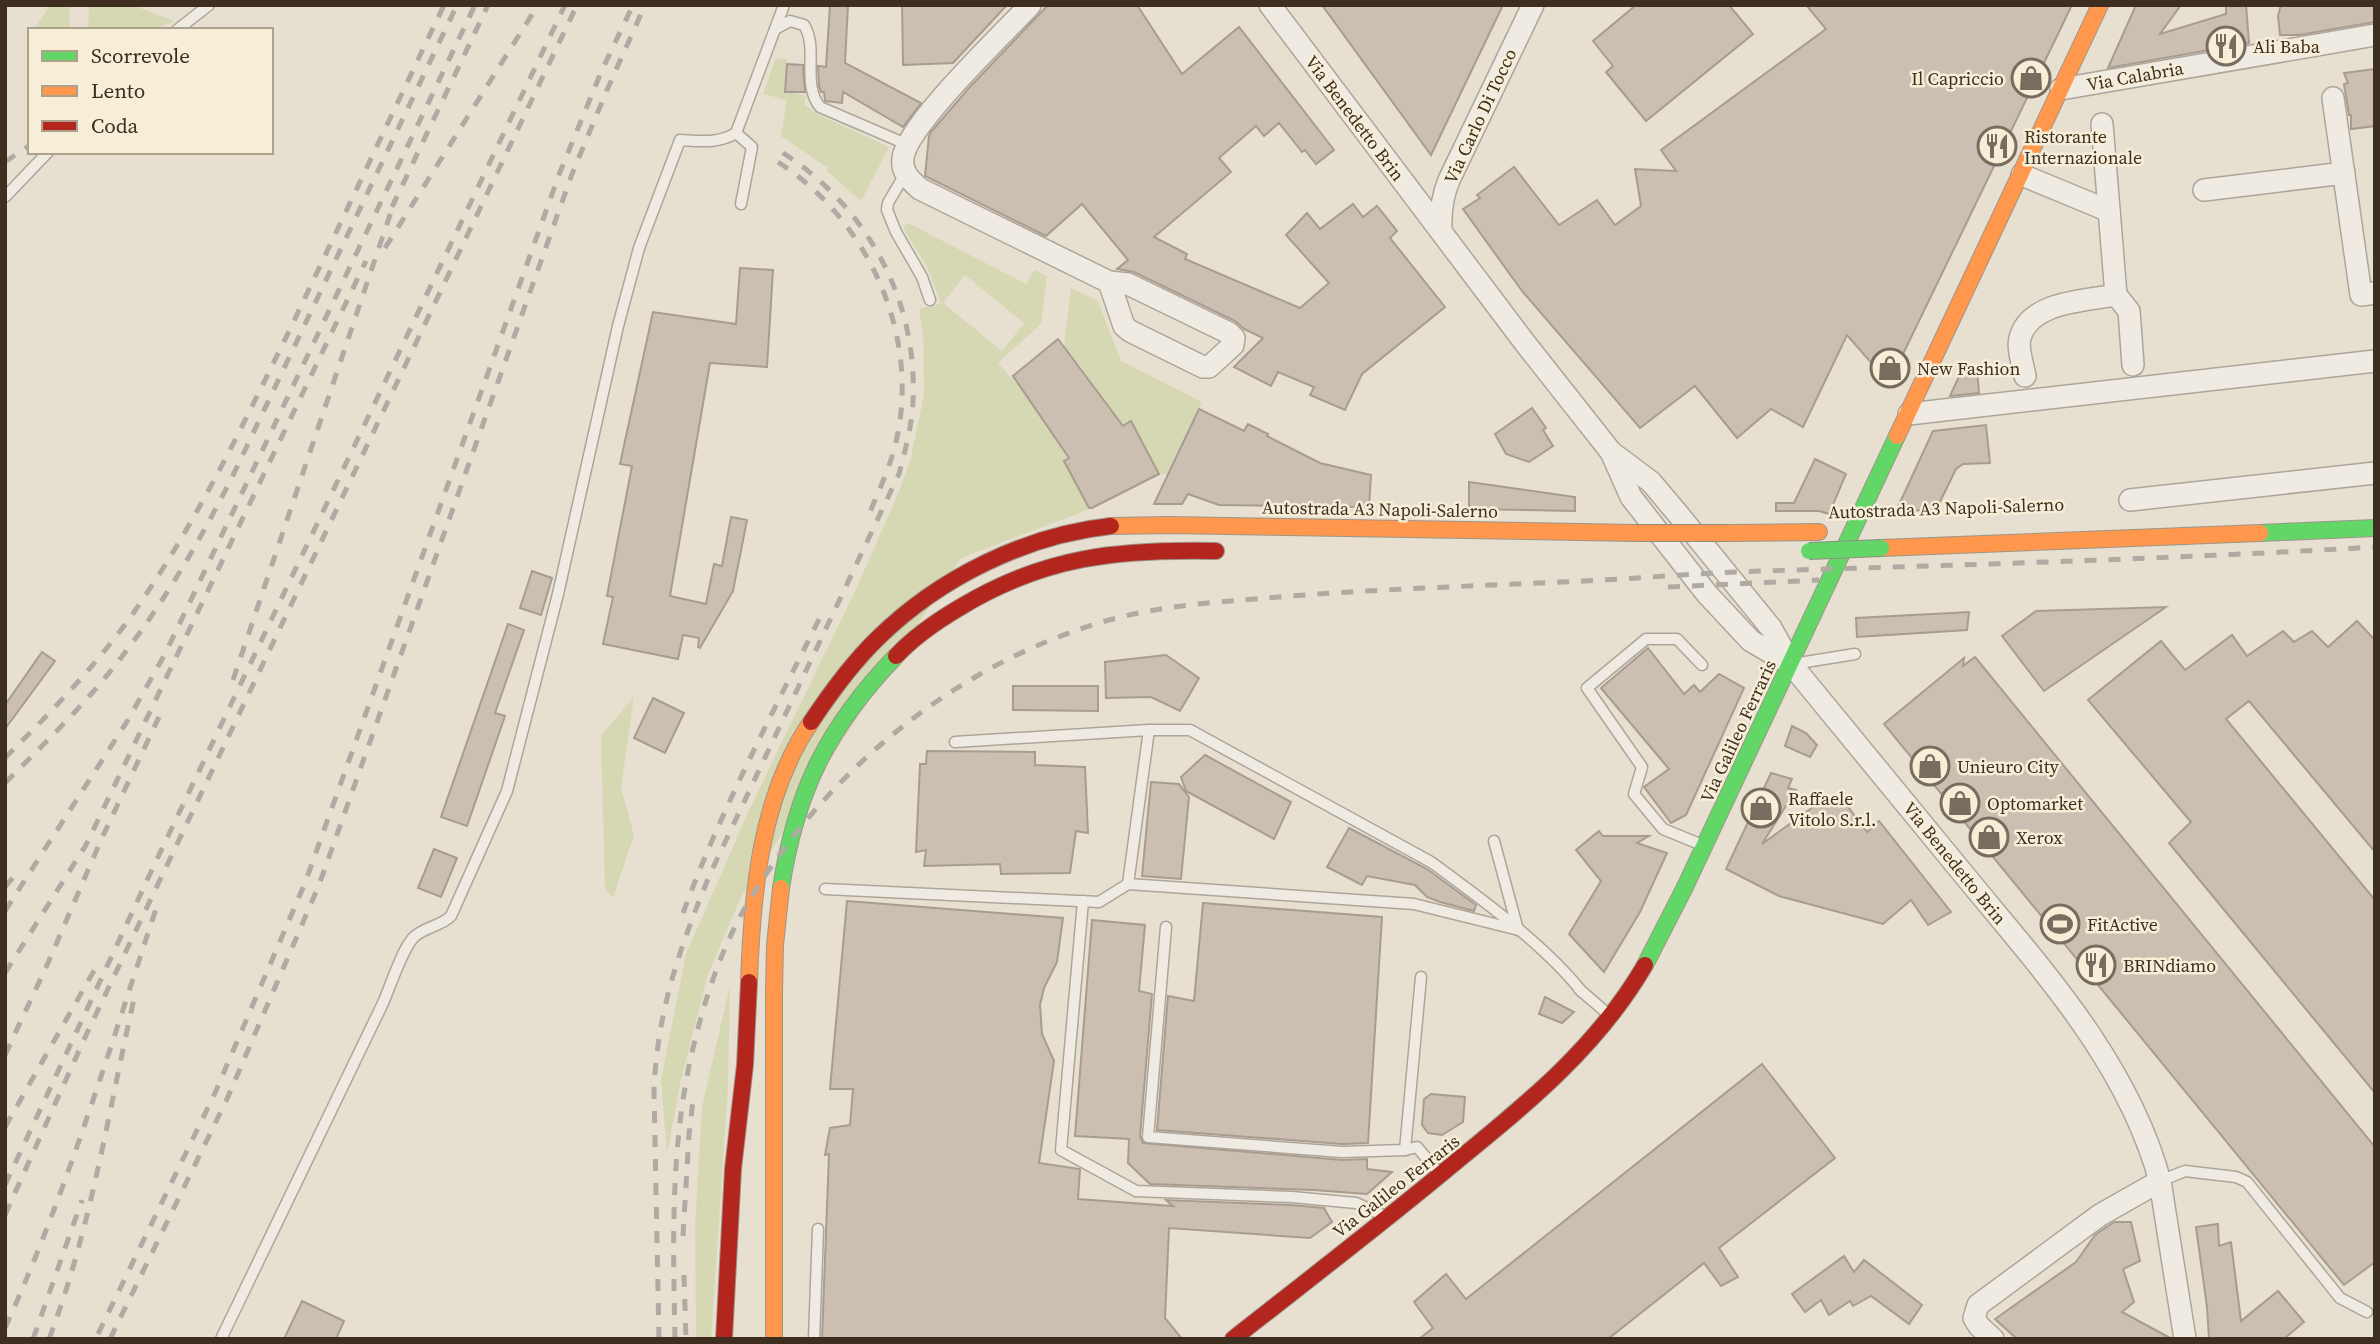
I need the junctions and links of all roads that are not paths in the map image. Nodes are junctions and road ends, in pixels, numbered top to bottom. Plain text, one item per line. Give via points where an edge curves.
1 (209, 5) edge
2 (784, 5) edge
3 (1030, 5) edge
4 (1270, 5) edge
5 (1533, 5) edge
6 (2099, 5) edge
7 (180, 28) edge
8 (772, 34) junction
9 (2375, 35) edge
10 (2061, 89) junction
11 (2333, 98) dead end
12 (2102, 124) dead end
13 (736, 133) junction
14 (906, 144) junction
15 (46, 154) edge
16 (2344, 173) junction
17 (905, 174) junction
18 (2022, 175) junction
19 (2204, 190) dead end
20 (5, 197) edge
21 (741, 204) dead end
22 (2109, 211) junction
23 (1441, 231) junction
24 (1109, 282) junction
25 (2375, 293) edge
26 (2116, 295) junction
27 (930, 300) dead end
28 (2375, 361) edge
29 (2133, 365) dead end
30 (2025, 376) dead end
31 (1909, 414) junction
32 (2375, 473) edge
33 (2130, 500) dead end
34 (2375, 528) edge
35 (1866, 531) dead end
36 (1236, 551) dead end
37 (1803, 552) dead end
38 (1729, 554) dead end
39 (1651, 556) dead end
40 (1854, 654) dead end
41 (1791, 664) junction
42 (1702, 665) dead end
43 (1149, 730) junction
44 (955, 742) dead end
45 (1494, 841) dead end
46 (1704, 846) junction
47 (1128, 884) junction
48 (825, 890) dead end
49 (1083, 901) junction
50 (1166, 926) dead end
51 (1518, 930) junction
52 (1421, 977) dead end
53 (1612, 1017) junction
54 (745, 1066) junction
55 (752, 1142) dead end
56 (1405, 1150) junction
57 (1441, 1175) junction
58 (2160, 1181) junction
59 (1388, 1217) junction
60 (818, 1229) dead end
61 (2367, 1312) dead end
62 (221, 1339) edge
63 (724, 1339) edge
64 (774, 1339) edge
65 (814, 1339) edge
66 (1233, 1339) edge
67 (1993, 1339) edge
68 (2185, 1339) edge

1 - 7 lane
2 - 8 lane
3 - 14 street via 921,121
4 - 23 street, Via Benedetto Brin
5 - 23 street, Via Carlo Di Tocco via 1449,180
6 - 10 main road, Via Galileo Ferraris
8 - 13 lane
8 - 14 lane via 790,21 804,25 810,41 810,77 820,107
9 - 10 street, Via Calabria
10 - 18 main road, Via Galileo Ferraris
11 - 16 street
12 - 22 street
13 - 21 lane via 752,147
13 - 62 lane via 712,142 680,139 639,248 618,326 558,594 507,791 451,916 420,933 407,948
14 - 17 street
15 - 20 lane
16 - 19 street
16 - 25 street via 2361,295
17 - 24 street via 920,189
17 - 27 lane via 887,210
18 - 22 street
18 - 31 main road, Via Galileo Ferraris
22 - 26 street
23 - 41 street, Via Benedetto Brin via 1611,452 1631,498 1707,594 1751,641
24 - 24 street via 1130,331 1203,367 1209,367 1233,345 1229,333 1128,284
26 - 29 street via 2129,312
26 - 30 street via 2050,308 2028,321 2019,340
28 - 31 street
31 - 41 main road, Via Galileo Ferraris
32 - 33 street
34 - 37 main road, bridge
35 - 54 main road, Autostrada A3 Napoli-Salerno, bridge via 1107,527 1027,546 979,567 940,588 891,625 847,669 806,727 780,782 755,880
36 - 64 main road via 1105,554 1045,568 987,591 933,624 886,665 842,720 820,757 794,823 779,901
38 - 39 main road
40 - 41 lane
41 - 46 main road, Via Galileo Ferraris
41 - 58 street, Via Benedetto Brin via 2077,1014 2130,1102
42 - 46 lane via 1677,639 1646,639 1587,688 1642,767 1633,794 1663,829
43 - 44 lane
43 - 47 lane
43 - 51 lane via 1190,730 1431,862
45 - 51 lane
46 - 53 main road, Via Galileo Ferraris via 1658,941
47 - 49 lane via 1099,902
47 - 51 lane via 1414,904
48 - 49 lane
49 - 59 lane via 1061,1150 1136,1191 1356,1203
50 - 56 lane via 1148,1137 1342,1152
51 - 53 lane
52 - 56 lane
53 - 57 main road, Via Galileo Ferraris via 1563,1072
54 - 55 main road
54 - 63 main road via 735,1142
56 - 57 lane via 1417,1147
57 - 59 main road, Via Galileo Ferraris
58 - 61 lane via 2185,1171 2236,1177 2257,1186 2340,1298
58 - 67 street via 2100,1215 1978,1305 1974,1318
58 - 68 street, Via Benedetto Brin
59 - 66 main road, Via Galileo Ferraris
60 - 65 lane

